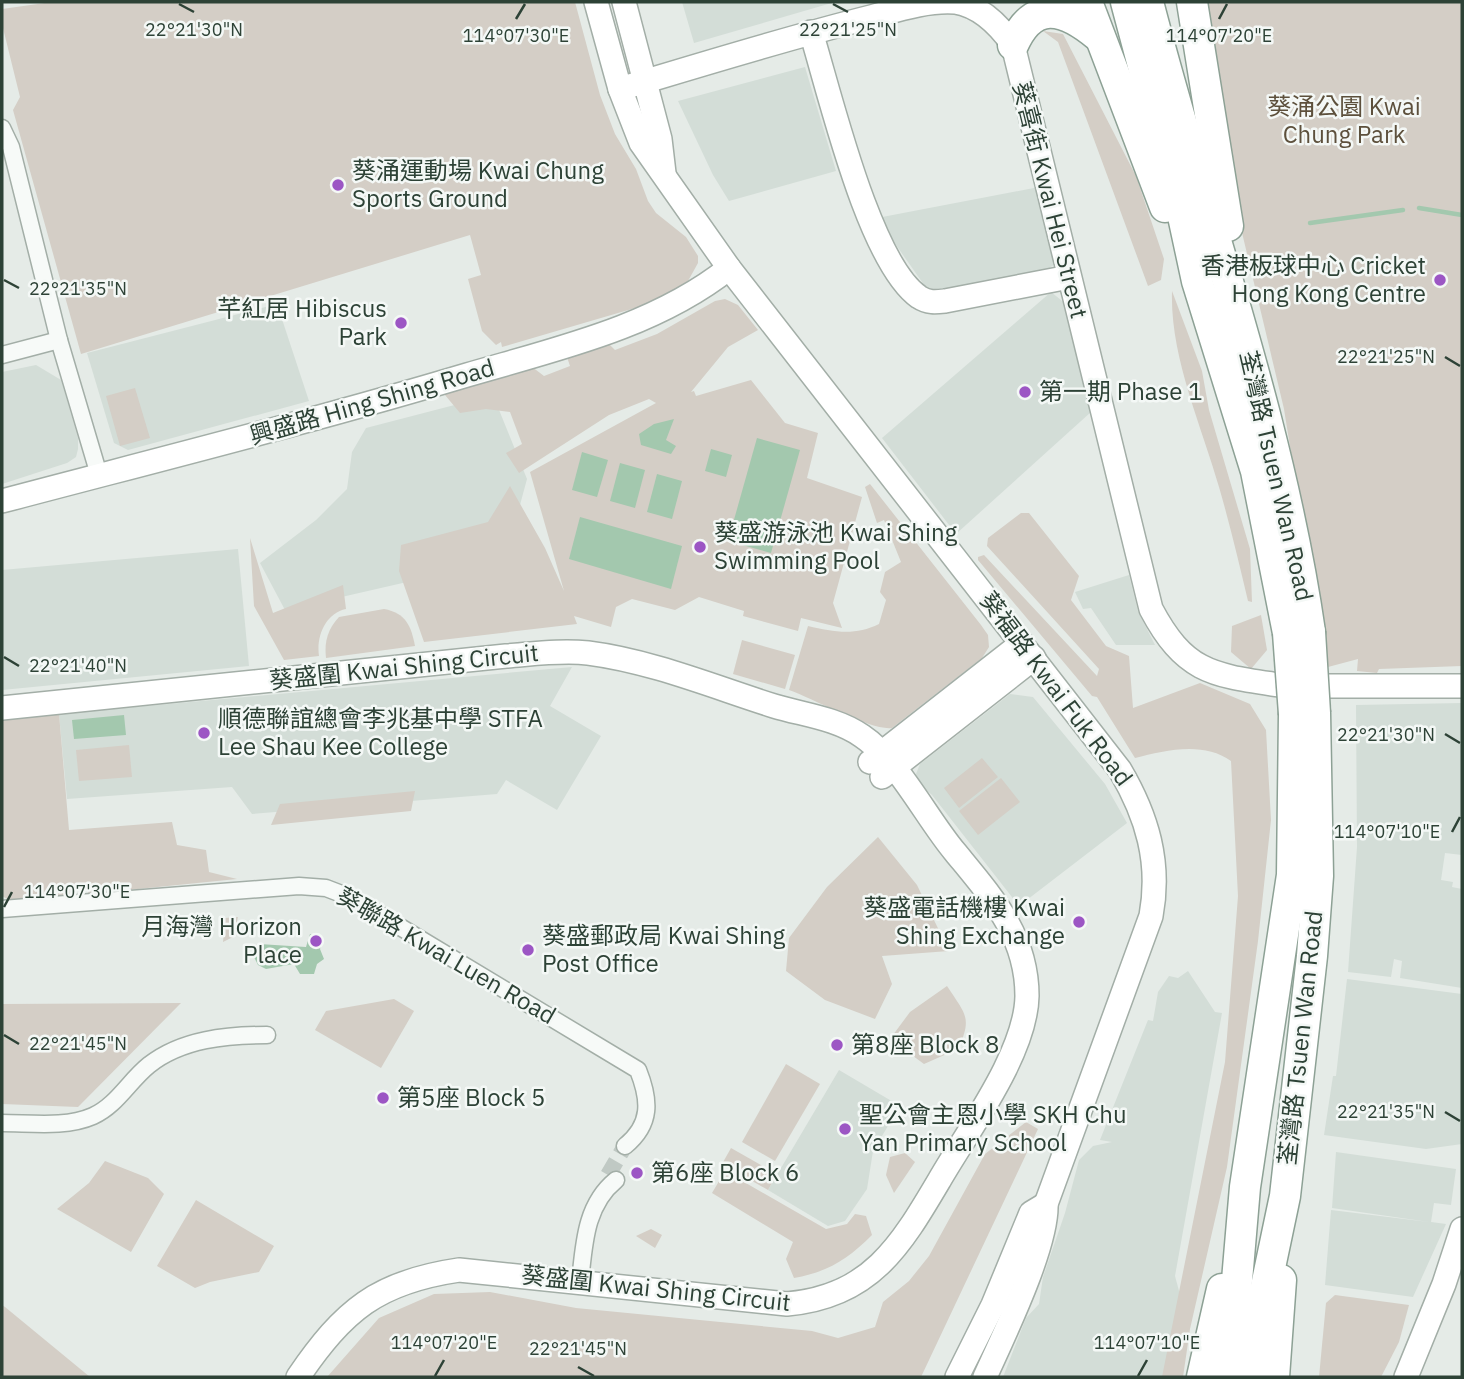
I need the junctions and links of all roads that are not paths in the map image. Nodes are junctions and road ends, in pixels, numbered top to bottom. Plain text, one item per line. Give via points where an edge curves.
1 (596, 2) edge
2 (624, 2) edge
3 (1087, 2) edge
4 (1126, 2) edge
5 (1148, 2) edge
6 (1192, 2) edge
7 (811, 32) junction
8 (1098, 36) junction
9 (1013, 46) junction
10 (644, 81) junction
11 (620, 89) junction
12 (2, 128) edge
13 (664, 173) junction
14 (729, 268) junction
15 (1069, 277) junction
16 (1197, 281) junction
17 (1232, 291) junction
18 (59, 340) junction
19 (2, 355) edge
20 (99, 475) junction
21 (2, 501) edge
22 (1299, 632) junction
23 (1028, 651) junction
24 (1279, 684) dead end
25 (1328, 686) dead end
26 (1462, 686) edge
27 (2, 708) edge
28 (1305, 714) junction
29 (881, 765) junction
30 (2, 909) edge
31 (267, 1035) dead end
32 (2, 1123) edge
33 (631, 1145) tunnel mouth
34 (610, 1181) tunnel mouth
35 (1285, 1196) junction
36 (1045, 1204) junction
37 (1241, 1221) junction
38 (1462, 1229) edge
39 (580, 1282) junction
40 (298, 1377) edge
41 (957, 1377) edge
42 (985, 1377) edge
43 (1202, 1377) edge
44 (1228, 1377) edge
45 (1247, 1377) edge
46 (1274, 1377) edge
47 (1406, 1377) edge

1 - 11 street, 葵福路 Kwai Fuk Road
2 - 10 street, 葵福路 Kwai Fuk Road
3 - 8 highway
4 - 16 highway, 荃灣路 Tsuen Wan Road
5 - 17 highway, 荃灣路 Tsuen Wan Road
6 - 17 highway via 1225,200
7 - 9 street, 葵喜街 Kwai Hei Street via 930,2 953,2 990,18
7 - 10 street, 葵喜街 Kwai Hei Street
7 - 15 street via 863,203 884,252 919,297 945,301
8 - 9 highway via 1076,17 1053,8 1035,13
8 - 16 highway
9 - 15 street, 葵喜街 Kwai Hei Street
10 - 11 street, 葵喜街 Kwai Hei Street
10 - 13 street, 葵福路 Kwai Fuk Road
11 - 13 street, 葵福路 Kwai Fuk Road via 641,143
12 - 18 street via 11,147
13 - 14 street, 葵福路 Kwai Fuk Road
14 - 20 street, 興盛路 Hing Shing Road via 681,301 563,346 321,419
14 - 23 street, 葵福路 Kwai Fuk Road
15 - 24 street, 葵喜街 Kwai Hei Street via 1151,609 1173,645 1203,669
16 - 22 highway, 荃灣路 Tsuen Wan Road via 1256,471
17 - 22 highway, 荃灣路 Tsuen Wan Road via 1293,531
18 - 19 street
18 - 20 street
20 - 21 street, 興盛路 Hing Shing Road
22 - 28 highway, 荃灣路 Tsuen Wan Road, bridge
23 - 29 street
23 - 36 street, 葵福路 Kwai Fuk Road via 1120,770 1136,798 1153,849 1156,886 1152,916
25 - 26 street
27 - 29 street, 葵盛圍 Kwai Shing Circuit via 572,652 628,661 834,720 864,736
28 - 35 highway, 荃灣路 Tsuen Wan Road via 1318,876
28 - 37 highway, 荃灣路 Tsuen Wan Road via 1292,875
29 - 39 street, 葵盛圍 Kwai Shing Circuit via 921,802 938,833 1007,918 1019,946 1027,997 1016,1048 900,1246 850,1287 809,1302 787,1304
30 - 33 street, 葵聯路 Kwai Luen Road via 299,886 326,888 352,898 628,1061 638,1070 649,1103
31 - 32 street via 223,1035 163,1056 148,1065 109,1107 91,1117 65,1123
34 - 39 street via 586,1229
35 - 45 highway, 荃灣路 Tsuen Wan Road
35 - 46 highway
36 - 41 street, 葵福路 Kwai Fuk Road via 1031,1213
36 - 42 street, 葵福路 Kwai Fuk Road via 1046,1222
37 - 43 highway
37 - 44 highway, 荃灣路 Tsuen Wan Road
38 - 47 street
39 - 40 street, 葵盛圍 Kwai Shing Circuit via 459,1269 397,1283 342,1320

